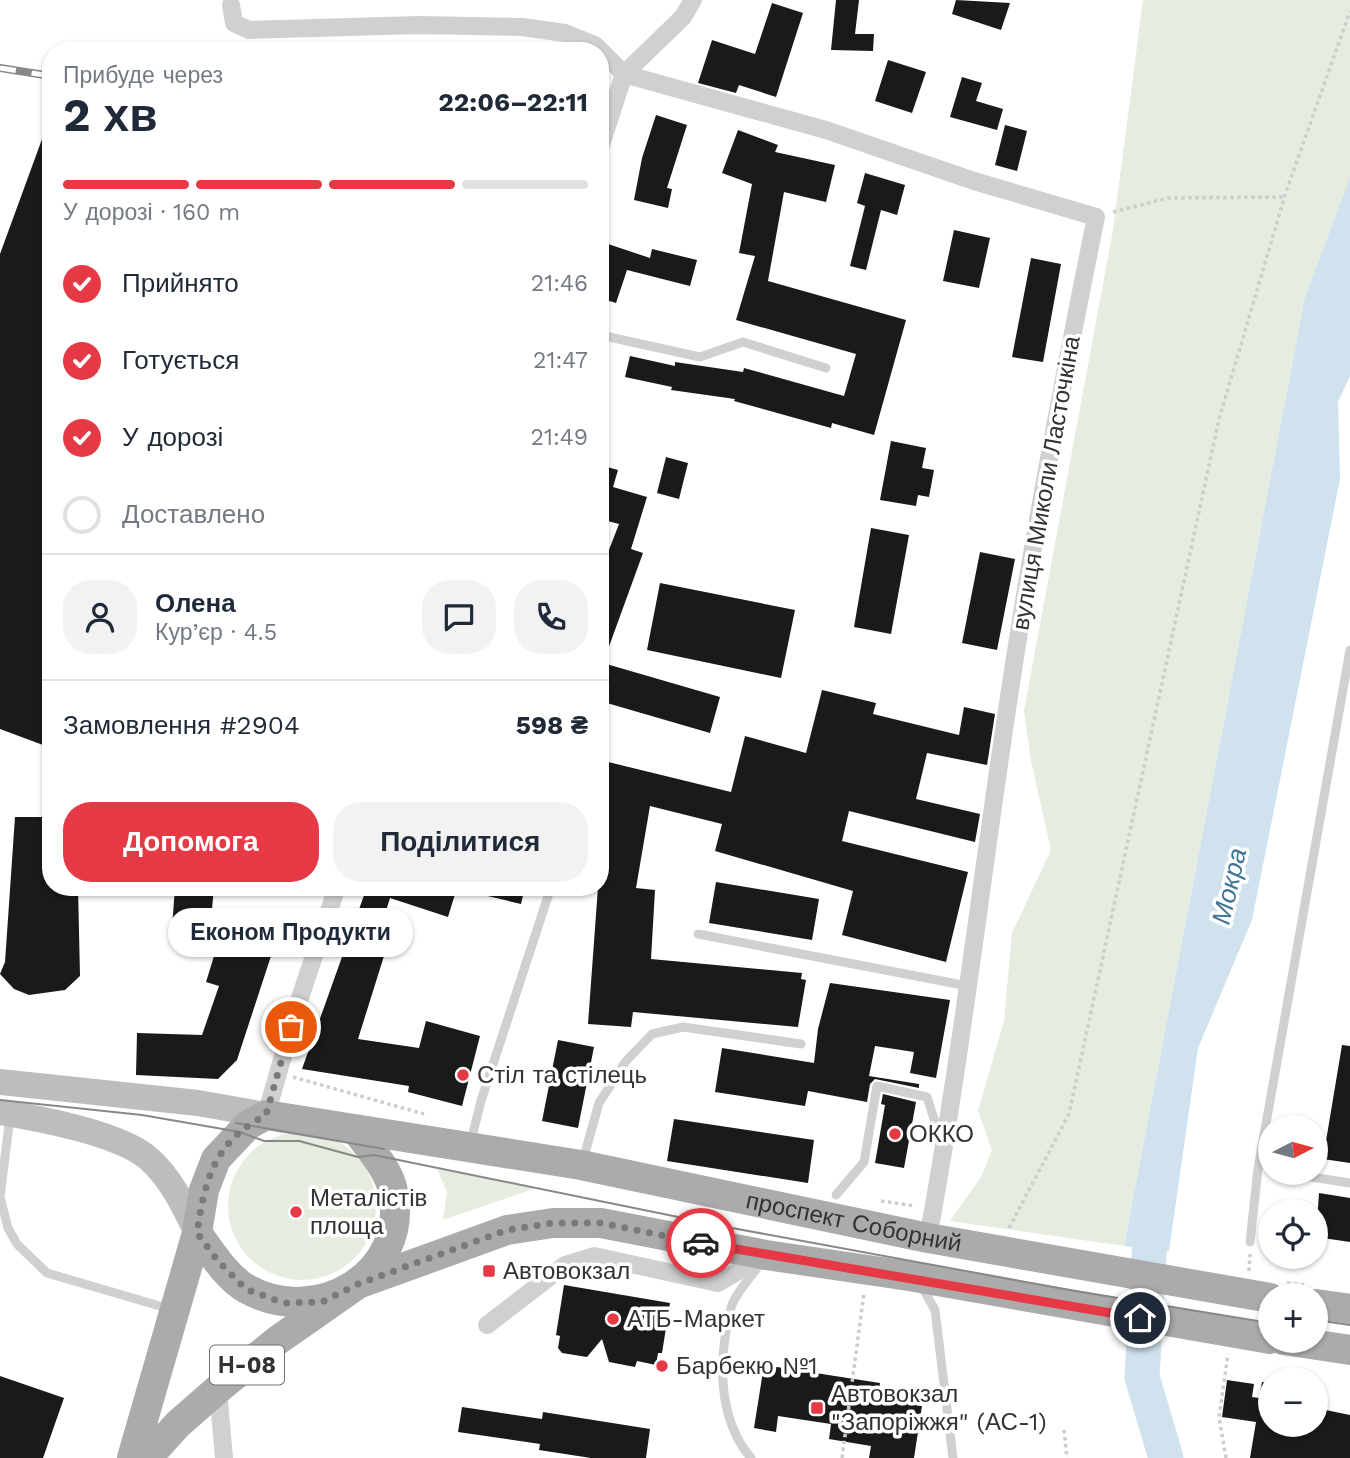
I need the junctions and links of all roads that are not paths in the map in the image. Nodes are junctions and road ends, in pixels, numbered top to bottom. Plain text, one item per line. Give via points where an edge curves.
1 (693, 0) edge
2 (231, 5) dead end
3 (588, 42) edge
4 (609, 59) edge
5 (624, 74) junction
6 (609, 120) edge
7 (609, 337) edge
8 (826, 368) dead end
9 (1350, 650) edge
10 (334, 896) edge
11 (548, 896) edge
12 (698, 934) dead end
13 (968, 986) junction
14 (801, 1044) dead end
15 (0, 1082) edge
16 (5, 1113) edge
17 (266, 1115) junction
18 (1268, 1115) edge
19 (357, 1131) junction
20 (470, 1150) junction
21 (943, 1157) junction
22 (581, 1165) junction
23 (1258, 1169) edge
24 (1328, 1180) edge
25 (1350, 1183) edge
26 (836, 1195) dead end
27 (197, 1233) junction
28 (928, 1238) junction
29 (1250, 1242) road end
30 (766, 1255) junction
31 (916, 1277) junction
32 (358, 1284) junction
33 (1254, 1290) edge
34 (1328, 1306) edge
35 (1350, 1309) edge
36 (175, 1310) junction
37 (487, 1325) dead end
38 (1258, 1340) edge
39 (1328, 1347) edge
40 (1350, 1350) edge
41 (218, 1389) junction
42 (132, 1458) edge
43 (147, 1458) edge
44 (224, 1458) edge
45 (751, 1458) edge
46 (953, 1458) edge

1 - 5 street via 683,17
2 - 3 street via 234,23 249,30 522,27 565,33
4 - 5 street
5 - 6 street
5 - 13 street, вулиця Миколи Ласточкіна via 825,130 1096,217 1044,474
7 - 8 lane via 700,357 743,342
9 - 18 lane
10 - 17 street
11 - 20 lane via 481,1101
12 - 13 lane
13 - 21 street, вулиця Миколи Ласточкіна
14 - 22 lane via 683,1027 652,1034 626,1061 599,1103
15 - 17 main road via 198,1102
16 - 27 main road via 87,1130 146,1156 173,1186
16 - 36 lane via 0,1197 17,1244 47,1273
17 - 19 main road
17 - 27 main road via 248,1125 216,1158 204,1190
19 - 20 main road, проспект Соборний
19 - 32 main road via 393,1190 394,1225 381,1258
20 - 22 main road, проспект Соборний
21 - 26 lane via 927,1097 877,1086 864,1162
21 - 28 street, вулиця Миколи Ласточкіна
22 - 28 main road, проспект Соборний
23 - 29 lane
24 - 25 lane
27 - 32 main road via 246,1289 283,1303 322,1302
27 - 36 main road
28 - 33 main road, проспект Соборний
30 - 31 main road, проспект Соборний / Н-08
30 - 32 main road, проспект Соборний / Н-08 via 601,1223 553,1223 507,1230
30 - 37 street via 718,1283 594,1256 578,1259
30 - 45 lane via 731,1306 724,1362 728,1419 737,1442
31 - 38 main road, проспект Соборний / Н-08 via 1234,1341
31 - 46 lane via 935,1310
32 - 41 main road, Н-08
34 - 35 main road
36 - 42 main road
39 - 40 main road
41 - 43 main road, Н-08
41 - 44 street

